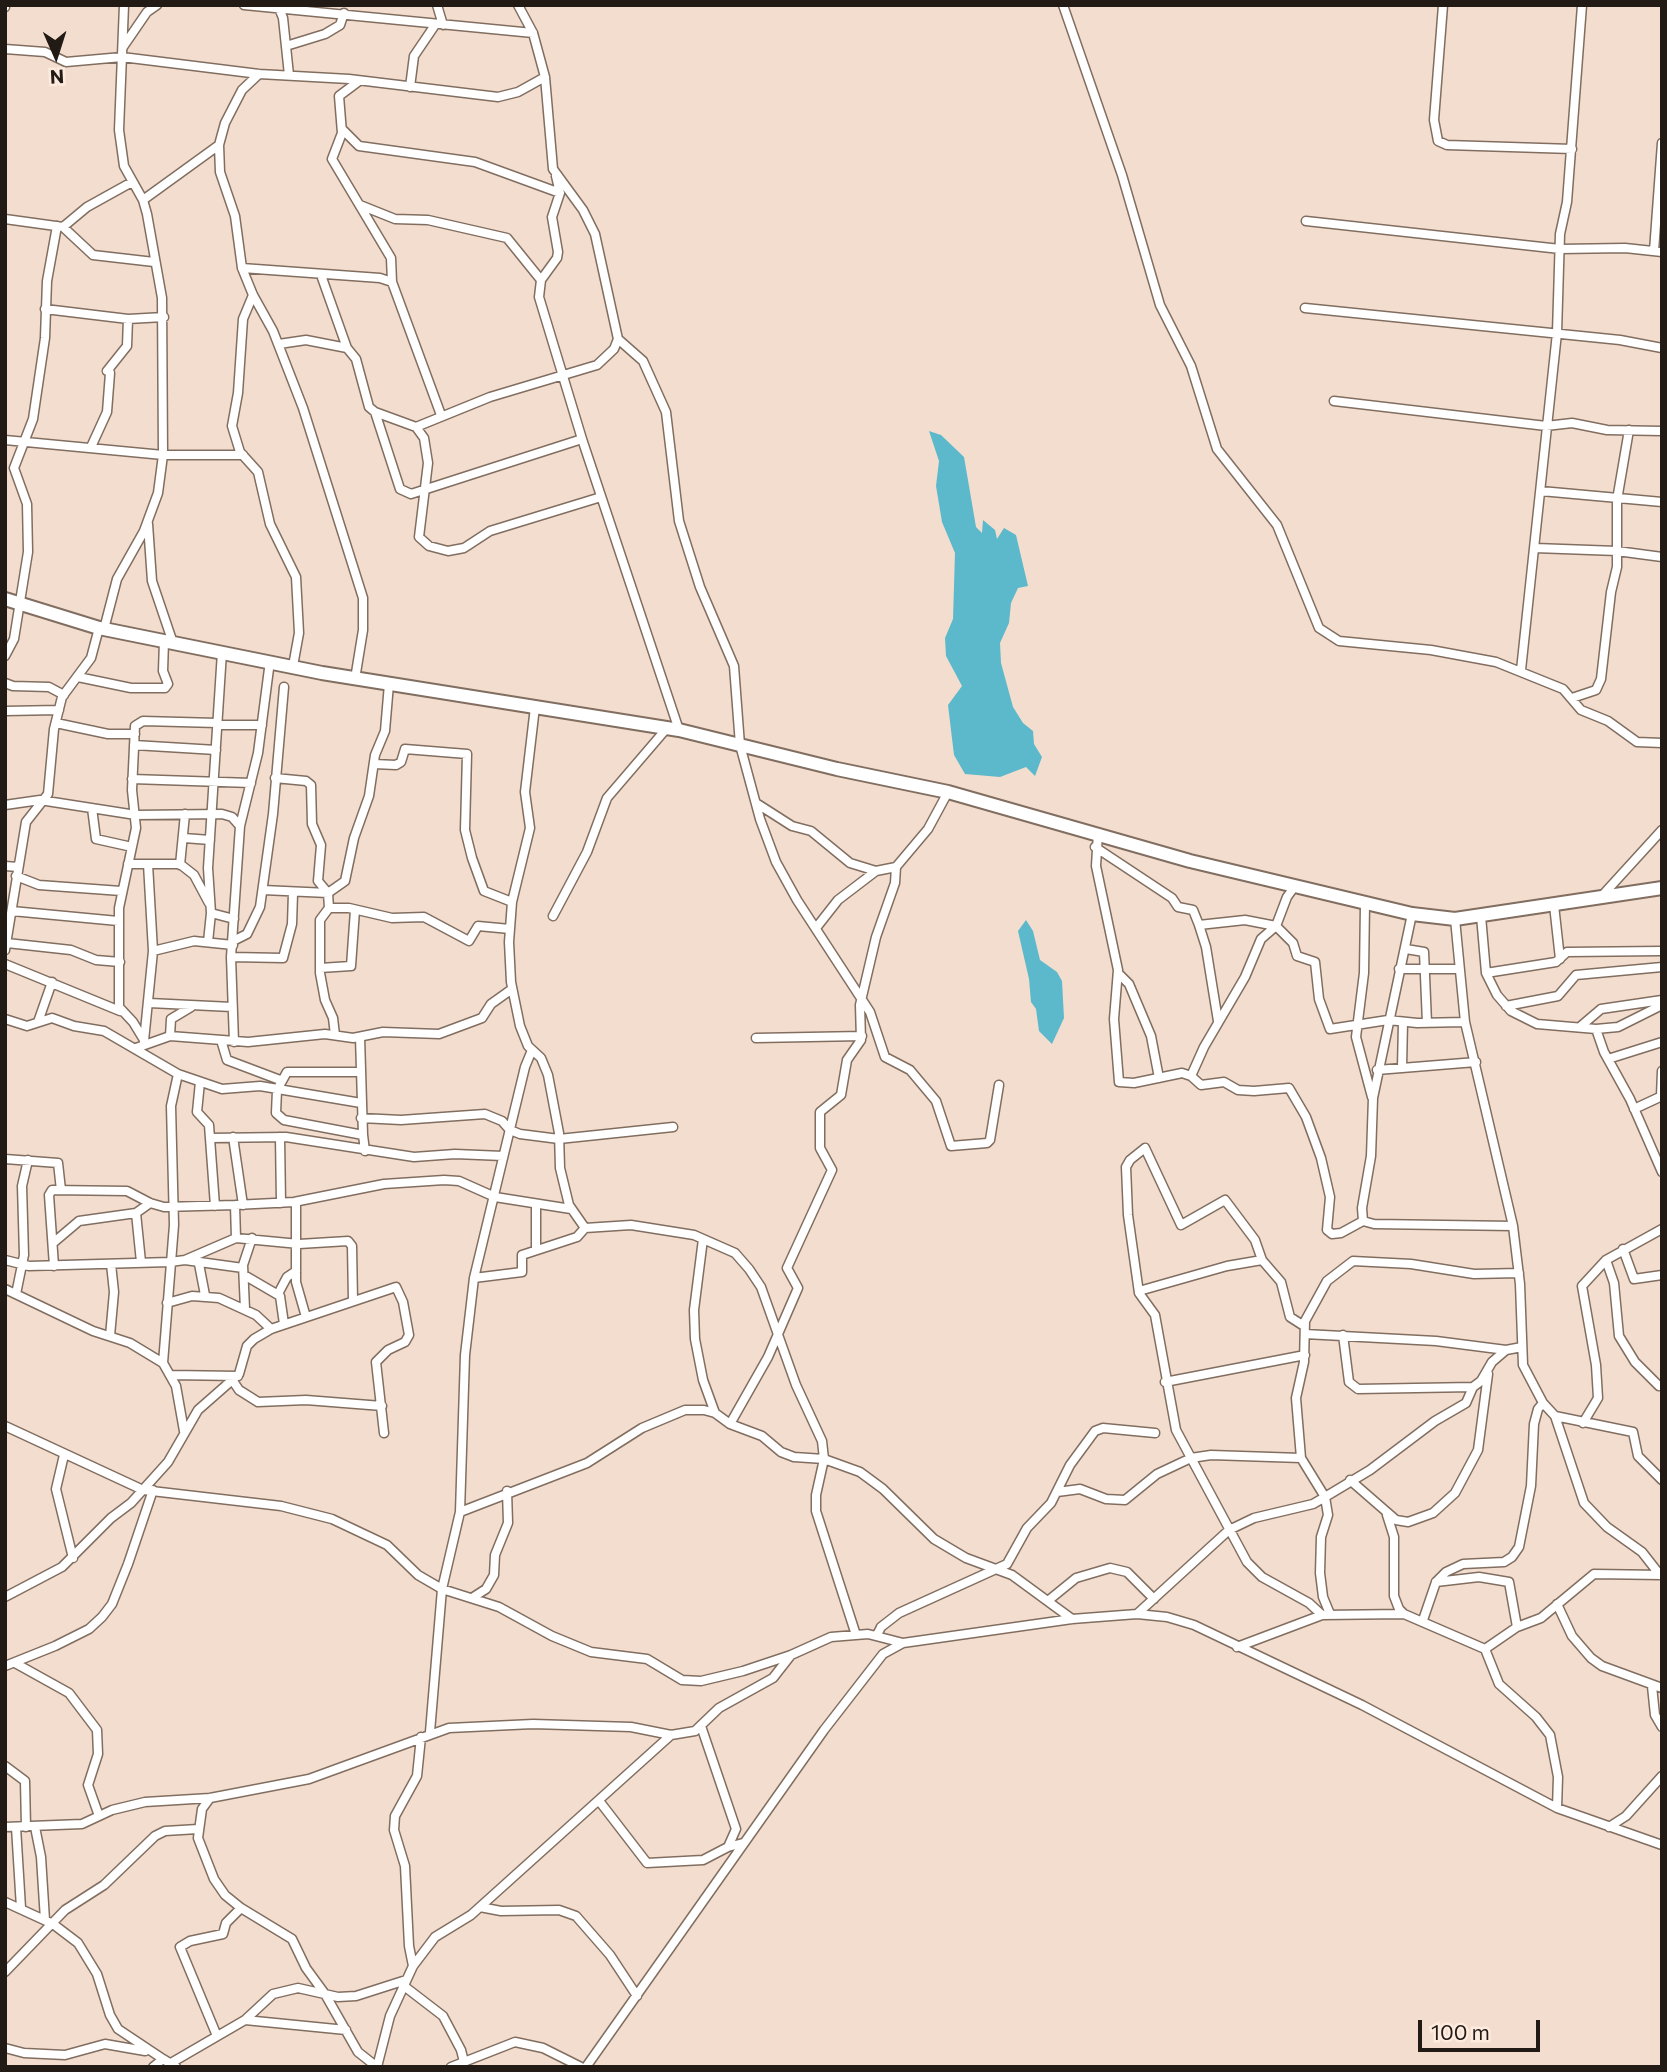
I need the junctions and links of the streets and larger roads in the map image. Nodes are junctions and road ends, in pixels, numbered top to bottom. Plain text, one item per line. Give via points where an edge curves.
1 (124, 5) edge
2 (157, 5) edge
3 (244, 5) edge
4 (437, 5) edge
5 (518, 5) edge
6 (1063, 5) edge
7 (1443, 5) edge
8 (1582, 5) edge
9 (278, 7) edge
10 (344, 13) junction
11 (439, 25) junction
12 (533, 33) junction
13 (286, 46) junction
14 (123, 47) junction
15 (5, 50) edge
16 (122, 57) junction
17 (259, 74) junction
18 (289, 75) junction
19 (545, 76) junction
20 (360, 81) junction
21 (410, 88) junction
22 (342, 130) junction
23 (1662, 143) edge
24 (219, 145) junction
25 (1572, 149) junction
26 (553, 169) junction
27 (132, 182) junction
28 (560, 193) junction
29 (143, 200) junction
30 (358, 205) junction
31 (5, 219) edge
32 (1306, 221) dead end
33 (60, 226) junction
34 (1559, 249) junction
35 (1658, 251) edge
36 (154, 262) junction
37 (242, 268) junction
38 (321, 275) junction
39 (541, 280) junction
40 (392, 282) junction
41 (253, 295) junction
42 (1305, 308) dead end
43 (45, 309) junction
44 (164, 317) junction
45 (128, 319) junction
46 (1557, 333) junction
47 (618, 339) junction
48 (279, 344) junction
49 (346, 348) junction
50 (1662, 348) edge
51 (561, 376) junction
52 (1334, 401) dead end
53 (375, 412) junction
54 (440, 415) junction
55 (1546, 426) junction
56 (416, 427) junction
57 (1629, 430) junction
58 (1662, 431) edge
59 (582, 439) junction
60 (5, 440) edge
61 (25, 442) junction
62 (91, 447) junction
63 (163, 455) junction
64 (243, 455) junction
65 (426, 489) junction
66 (1541, 491) junction
67 (601, 497) junction
68 (1617, 500) junction
69 (1662, 502) edge
70 (148, 520) junction
71 (1535, 548) junction
72 (1617, 551) junction
73 (1662, 557) edge
74 (11, 602) edge
75 (102, 629) junction
76 (169, 642) junction
77 (222, 652) junction
78 (5, 656) edge
79 (270, 661) junction
80 (293, 666) junction
81 (1521, 670) junction
82 (78, 677) junction
83 (355, 679) junction
84 (5, 683) edge
85 (389, 684) junction
86 (284, 687) dead end
87 (64, 695) junction
88 (1572, 698) junction
89 (535, 707) junction
90 (59, 710) junction
91 (5, 711) edge
92 (56, 723) junction
93 (217, 724) junction
94 (262, 725) junction
95 (673, 729) junction
96 (135, 734) junction
97 (1662, 743) edge
98 (134, 745) junction
99 (740, 745) junction
100 (216, 750) junction
101 (374, 764) junction
102 (275, 778) junction
103 (132, 779) junction
104 (215, 782) junction
105 (251, 783) junction
106 (948, 792) junction
107 (43, 801) junction
108 (756, 803) junction
109 (5, 805) edge
110 (92, 808) junction
111 (136, 814) junction
112 (185, 814) junction
113 (212, 814) junction
114 (240, 826) junction
115 (1662, 830) edge
116 (1098, 833) junction
117 (184, 838) junction
118 (210, 840) junction
119 (132, 847) junction
120 (1096, 847) junction
121 (128, 864) junction
122 (148, 864) junction
123 (5, 866) edge
124 (183, 867) junction
125 (896, 867) junction
126 (208, 868) junction
127 (17, 871) junction
128 (876, 871) junction
129 (1295, 886) junction
130 (1662, 888) edge
131 (263, 890) junction
132 (121, 891) junction
133 (293, 893) junction
134 (328, 893) junction
135 (1600, 898) junction
136 (512, 902) junction
137 (1365, 904) junction
138 (1554, 905) junction
139 (329, 908) junction
140 (211, 909) junction
141 (355, 910) junction
142 (12, 911) junction
143 (1412, 914) junction
144 (553, 916) dead end
145 (1481, 916) junction
146 (234, 919) junction
147 (1455, 919) junction
148 (118, 921) junction
149 (1199, 925) junction
150 (1276, 926) junction
151 (816, 928) junction
152 (510, 929) junction
153 (208, 942) junction
154 (233, 943) junction
155 (6, 946) edge
156 (1406, 949) junction
157 (153, 951) junction
158 (1662, 951) edge
159 (231, 957) junction
160 (1560, 959) junction
161 (120, 962) junction
162 (5, 964) edge
163 (1662, 967) edge
164 (320, 968) junction
165 (1399, 969) junction
166 (1425, 970) junction
167 (1458, 970) junction
168 (1118, 973) junction
169 (1486, 973) junction
170 (52, 982) junction
171 (512, 989) junction
172 (862, 1000) junction
173 (1662, 1000) edge
174 (149, 1003) junction
175 (1662, 1005) edge
176 (1506, 1006) junction
177 (191, 1007) junction
178 (232, 1007) junction
179 (120, 1011) junction
180 (5, 1019) edge
181 (1218, 1020) junction
182 (1388, 1020) junction
183 (38, 1022) junction
184 (1403, 1022) junction
185 (1465, 1022) junction
186 (1427, 1023) junction
187 (1357, 1025) junction
188 (1581, 1026) junction
189 (1596, 1030) junction
190 (335, 1035) junction
191 (862, 1035) junction
192 (170, 1036) junction
193 (360, 1037) junction
194 (756, 1038) dead end
195 (221, 1040) junction
196 (234, 1042) junction
197 (1662, 1042) edge
198 (141, 1044) junction
199 (532, 1050) junction
200 (1608, 1059) junction
201 (1476, 1062) junction
202 (1402, 1068) junction
203 (1377, 1069) junction
204 (1662, 1071) edge
205 (360, 1072) junction
206 (178, 1074) junction
207 (1191, 1076) junction
208 (1159, 1078) junction
209 (280, 1080) junction
210 (200, 1082) junction
211 (999, 1085) dead end
212 (277, 1090) junction
213 (1661, 1096) edge
214 (1373, 1098) junction
215 (361, 1103) junction
216 (1634, 1110) junction
217 (361, 1118) junction
218 (673, 1127) dead end
219 (510, 1130) junction
220 (363, 1135) junction
221 (233, 1137) junction
222 (280, 1137) junction
223 (210, 1138) junction
224 (559, 1139) junction
225 (365, 1151) junction
226 (503, 1156) junction
227 (5, 1159) edge
228 (29, 1160) junction
229 (1662, 1172) edge
230 (61, 1190) junction
231 (495, 1197) junction
232 (296, 1202) junction
233 (150, 1203) junction
234 (281, 1203) junction
235 (536, 1204) junction
236 (239, 1205) junction
237 (215, 1206) junction
238 (173, 1207) junction
239 (571, 1209) junction
240 (136, 1213) junction
241 (1363, 1221) junction
242 (1513, 1226) junction
243 (585, 1228) junction
244 (1662, 1229) edge
245 (236, 1238) junction
246 (251, 1238) junction
247 (703, 1239) junction
248 (53, 1243) junction
249 (299, 1244) junction
250 (536, 1250) junction
251 (1623, 1250) junction
252 (5, 1259) edge
253 (185, 1260) junction
254 (1262, 1260) junction
255 (1606, 1260) junction
256 (141, 1262) junction
257 (170, 1262) junction
258 (111, 1264) junction
259 (199, 1264) junction
260 (22, 1265) junction
261 (54, 1266) junction
262 (244, 1271) junction
263 (296, 1271) junction
264 (1519, 1273) junction
265 (1662, 1275) edge
266 (474, 1278) junction
267 (5, 1289) edge
268 (1139, 1291) junction
269 (16, 1294) junction
270 (278, 1294) junction
271 (205, 1295) junction
272 (353, 1301) junction
273 (167, 1303) junction
274 (245, 1309) junction
275 (306, 1317) junction
276 (284, 1324) junction
277 (271, 1329) junction
278 (1305, 1330) junction
279 (1343, 1335) junction
280 (110, 1336) junction
281 (778, 1337) junction
282 (1522, 1347) junction
283 (1506, 1350) junction
284 (1305, 1355) junction
285 (163, 1363) junction
286 (1489, 1367) junction
287 (171, 1376) junction
288 (235, 1379) junction
289 (1165, 1382) junction
290 (1659, 1386) dead end
291 (1473, 1387) junction
292 (1543, 1403) junction
293 (382, 1406) junction
294 (715, 1413) junction
295 (1555, 1416) junction
296 (1583, 1423) junction
297 (730, 1424) junction
298 (5, 1426) edge
299 (184, 1431) junction
300 (384, 1433) dead end
301 (1155, 1433) dead end
302 (64, 1455) junction
303 (1191, 1458) junction
304 (1301, 1458) junction
305 (824, 1459) junction
306 (1350, 1480) junction
307 (1662, 1480) edge
308 (148, 1490) junction
309 (507, 1492) junction
310 (1057, 1492) junction
311 (1325, 1497) junction
312 (460, 1512) junction
313 (1387, 1515) junction
314 (1229, 1530) junction
315 (73, 1558) junction
316 (999, 1569) junction
317 (1661, 1575) edge
318 (1436, 1583) junction
319 (442, 1589) junction
320 (5, 1597) edge
321 (472, 1598) junction
322 (1154, 1599) junction
323 (1049, 1600) junction
324 (1557, 1604) junction
325 (1137, 1614) junction
326 (1326, 1614) junction
327 (1404, 1614) junction
328 (1072, 1619) junction
329 (1423, 1620) junction
330 (1517, 1627) junction
331 (856, 1635) junction
332 (877, 1635) junction
333 (903, 1643) junction
334 (1237, 1647) junction
335 (1485, 1650) junction
336 (791, 1656) junction
337 (15, 1663) junction
338 (5, 1666) edge
339 (1652, 1686) junction
340 (1662, 1688) edge
341 (701, 1726) junction
342 (1662, 1727) edge
343 (430, 1732) junction
344 (671, 1735) junction
345 (421, 1737) junction
346 (5, 1766) edge
347 (1662, 1776) edge
348 (210, 1798) junction
349 (600, 1802) junction
350 (1557, 1808) junction
351 (99, 1816) junction
352 (5, 1827) edge
353 (16, 1827) junction
354 (30, 1827) junction
355 (1609, 1827) junction
356 (198, 1829) junction
357 (744, 1843) junction
358 (1662, 1845) edge
359 (728, 1847) junction
360 (5, 1902) edge
361 (480, 1907) junction
362 (21, 1908) junction
363 (241, 1908) junction
364 (49, 1922) junction
365 (414, 1966) junction
366 (5, 1972) edge
367 (405, 1983) junction
368 (325, 1994) junction
369 (636, 1997) junction
370 (245, 2020) junction
371 (346, 2030) junction
372 (217, 2036) junction
373 (5, 2048) edge
374 (151, 2052) junction
375 (464, 2062) junction
376 (170, 2063) edge
377 (153, 2067) edge
378 (377, 2067) edge
379 (451, 2067) edge
380 (583, 2067) edge

1 - 14 street
2 - 14 street
3 - 9 street
4 - 11 street
5 - 12 street
6 - 81 street via 1122,175 1160,305 1191,366 1217,449 1277,525 1319,628 1339,641 1431,650
7 - 25 street via 1434,120 1438,141
8 - 25 street
9 - 10 street
9 - 13 street
10 - 11 street
10 - 13 street via 340,25 325,34
11 - 12 street
11 - 21 street via 416,50
12 - 19 street
13 - 18 street
14 - 16 street
15 - 16 street via 45,52 66,62
16 - 17 street
16 - 27 street via 119,130 124,166
17 - 18 street
17 - 24 street via 242,90
18 - 20 street
19 - 21 street via 518,92 498,97
19 - 26 street
20 - 21 street
20 - 22 street via 339,96
22 - 28 street via 359,146 475,162
22 - 30 street via 332,159
23 - 35 street
24 - 29 street
24 - 37 street via 220,172 234,216
25 - 34 street
26 - 28 street
26 - 47 street via 595,234
27 - 29 street
27 - 33 street
28 - 39 street via 552,217 557,258
29 - 36 street
30 - 39 street via 395,219 428,220 507,238
30 - 40 street via 391,258
31 - 33 street
32 - 34 street
33 - 36 street via 93,255
33 - 43 street
34 - 35 street
34 - 46 street
36 - 44 street
37 - 38 street
37 - 41 street
38 - 40 street
38 - 49 street
39 - 51 street via 541,310
40 - 54 street
41 - 48 street
41 - 64 street via 243,319 232,418
42 - 46 street
43 - 45 street
43 - 61 street via 33,419
44 - 45 street
44 - 63 street
45 - 62 street via 127,346 109,372 107,412
46 - 50 street
46 - 55 street
47 - 51 street via 597,365
47 - 99 street via 643,361 666,412 679,521 699,587 734,666
48 - 49 street via 306,340
48 - 83 street via 363,598
49 - 53 street via 356,359 369,407
51 - 54 street
51 - 59 street
52 - 55 street
53 - 56 street
53 - 65 street via 400,489 411,494
54 - 56 street
55 - 57 street via 1572,423
55 - 66 street
56 - 65 street via 427,447
57 - 58 street
57 - 68 street
59 - 65 street
59 - 67 street
60 - 61 street
61 - 62 street
61 - 74 street via 14,468 27,504 28,545
62 - 63 street
63 - 64 street
63 - 70 street via 158,493
64 - 80 street via 258,472 270,524 296,577 299,633
65 - 67 street via 419,537 429,546 448,551 464,548 489,531
66 - 68 street
66 - 71 street
67 - 95 street
68 - 69 street
68 - 72 street
70 - 75 street via 117,579
70 - 76 street via 152,581
71 - 72 street
71 - 81 street
72 - 73 street
72 - 88 street via 1601,679 1596,690
74 - 75 street
74 - 78 street via 14,639
75 - 76 street
75 - 82 street
76 - 77 street
76 - 82 street via 165,688 131,688
77 - 79 street
77 - 93 street
79 - 80 street
79 - 94 street
80 - 83 street
81 - 88 street
82 - 87 street
83 - 85 street
84 - 87 street via 49,687
85 - 89 street
85 - 101 street via 386,732
86 - 102 street
87 - 90 street
88 - 97 street via 1584,712 1608,721 1637,742
89 - 95 street
89 - 136 street via 525,792 530,828
90 - 91 street
90 - 92 street
92 - 96 street via 108,734
92 - 107 street via 50,789
93 - 94 street
93 - 96 street via 143,721 135,725
93 - 100 street
94 - 105 street
95 - 99 street
95 - 144 street via 607,799 587,852
96 - 98 street
98 - 100 street
98 - 103 street
99 - 106 street
99 - 108 street
100 - 104 street
101 - 134 street via 345,881
101 - 136 street via 396,765 405,749 467,754 465,830 479,881 484,891
102 - 131 street
102 - 134 street via 311,784 312,824 321,845 318,881
103 - 104 street
103 - 111 street
104 - 105 street
104 - 113 street
105 - 114 street
106 - 116 street
106 - 125 street via 928,829
107 - 109 street
107 - 110 street
107 - 127 street via 27,818
108 - 128 street via 793,826 811,831 850,863
108 - 151 street via 776,862
110 - 111 street
110 - 119 street via 96,839
111 - 112 street
111 - 119 street
112 - 113 street
112 - 117 street
113 - 114 street via 230,816
113 - 118 street
114 - 146 street
115 - 135 street
116 - 120 street
116 - 129 street via 1190,862
117 - 118 street
117 - 124 street
118 - 126 street
119 - 121 street
120 - 149 street via 1172,898 1178,907 1193,910
120 - 168 street
121 - 122 street
121 - 132 street
122 - 124 street
122 - 157 street
123 - 127 street
124 - 126 street
124 - 140 street via 196,878
125 - 128 street
125 - 172 street
126 - 140 street
127 - 132 street via 40,886
127 - 142 street
128 - 151 street via 838,900
129 - 137 street
129 - 150 street
130 - 135 street
131 - 133 street
131 - 154 street via 249,931
132 - 148 street
133 - 134 street
133 - 159 street via 284,958
134 - 139 street
135 - 138 street
136 - 152 street
137 - 143 street
137 - 187 street
138 - 145 street
138 - 160 street
139 - 141 street
139 - 164 street via 320,920
140 - 146 street
140 - 153 street
141 - 152 street via 393,918 424,917 469,941 478,926
141 - 164 street via 351,966
142 - 148 street
142 - 155 street
143 - 147 street
143 - 156 street
145 - 147 street
145 - 169 street
146 - 154 street
147 - 167 street
148 - 161 street
149 - 150 street via 1245,920
149 - 181 street
150 - 181 street via 1261,939 1245,977
150 - 187 street via 1293,943 1297,956 1315,962 1328,1027
151 - 172 street
152 - 171 street
153 - 154 street
153 - 157 street
154 - 159 street
155 - 161 street via 71,950 96,960
156 - 165 street
156 - 166 street via 1424,950
157 - 174 street
158 - 160 street via 1567,952
159 - 178 street
160 - 169 street
161 - 179 street
162 - 170 street
163 - 176 street via 1576,975 1558,996
164 - 190 street
165 - 166 street
165 - 182 street
166 - 167 street
166 - 186 street
167 - 185 street
168 - 208 street via 1129,984 1150,1036
168 - 208 street via 1114,1019 1119,1082
169 - 176 street
170 - 179 street
170 - 183 street
171 - 193 street via 491,1004 482,1018 445,1032 383,1032
171 - 199 street via 520,1026
172 - 191 street
172 - 211 street via 873,1017 885,1057 910,1070 936,1101 951,1146 990,1140
173 - 188 street via 1601,1009
174 - 177 street
174 - 198 street
175 - 189 street via 1618,1027
176 - 188 street via 1538,1024
177 - 178 street
177 - 192 street via 171,1019
178 - 196 street
179 - 198 street via 134,1022
180 - 183 street via 26,1026
181 - 207 street
182 - 184 street
182 - 187 street
182 - 203 street
183 - 198 street via 52,1018
184 - 186 street
184 - 202 street
185 - 186 street
185 - 201 street
187 - 214 street via 1356,1044
188 - 189 street
189 - 200 street
190 - 193 street
190 - 196 street
191 - 194 street
191 - 281 street via 847,1060 841,1095 820,1112 820,1148 832,1170 787,1268 798,1288
192 - 195 street
192 - 198 street
193 - 205 street
195 - 196 street
195 - 209 street via 227,1060
197 - 200 street
198 - 206 street
199 - 219 street
199 - 224 street via 548,1075
200 - 216 street
201 - 202 street
201 - 242 street
202 - 203 street
203 - 214 street
204 - 213 street
205 - 209 street via 289,1071
205 - 215 street
206 - 210 street
206 - 238 street via 171,1106
207 - 208 street via 1182,1073
207 - 241 street via 1196,1083 1224,1082 1238,1090 1289,1088 1321,1158 1329,1197 1327,1230 1341,1233
209 - 212 street
210 - 212 street via 225,1090 244,1086
210 - 223 street via 197,1111 208,1124
212 - 215 street
212 - 220 street via 276,1115 281,1119
213 - 216 street
214 - 241 street
215 - 217 street
216 - 229 street
217 - 219 street via 485,1114
217 - 220 street
218 - 224 street
219 - 224 street
219 - 226 street
220 - 225 street
221 - 222 street
221 - 223 street
221 - 236 street
222 - 225 street
222 - 234 street
223 - 237 street
224 - 239 street via 560,1168
225 - 226 street via 415,1157
226 - 231 street
227 - 228 street
228 - 230 street via 59,1164
228 - 260 street via 22,1186
230 - 233 street via 127,1191
230 - 248 street via 49,1192
231 - 232 street via 459,1181 444,1180 384,1184
231 - 235 street
231 - 266 street
232 - 234 street
232 - 249 street
233 - 238 street
233 - 240 street
234 - 236 street
235 - 239 street
235 - 250 street
236 - 237 street
236 - 245 street
237 - 238 street
238 - 257 street
239 - 243 street
240 - 248 street via 79,1221
240 - 256 street
241 - 242 street
242 - 264 street
243 - 247 street via 641,1226
243 - 250 street via 577,1237
244 - 251 street
245 - 246 street
245 - 253 street
246 - 249 street
246 - 262 street
247 - 281 street via 735,1253 750,1269
247 - 294 street via 695,1339 702,1380
248 - 261 street
249 - 263 street
249 - 272 street via 350,1242
250 - 266 street via 522,1255 522,1272
251 - 255 street
251 - 265 street via 1634,1279
252 - 260 street
253 - 257 street
253 - 259 street
254 - 268 street
254 - 268 street via 1255,1240 1225,1200 1180,1224 1145,1148 1126,1167
254 - 278 street via 1281,1282 1290,1317
255 - 290 street via 1614,1283 1619,1336 1635,1362
255 - 296 street via 1582,1286 1598,1398
256 - 257 street
256 - 258 street
257 - 273 street
258 - 261 street
258 - 280 street
259 - 262 street
259 - 271 street
260 - 261 street
260 - 269 street
262 - 270 street
262 - 274 street
263 - 270 street via 286,1277
263 - 275 street
264 - 278 street via 1474,1274 1350,1261 1327,1281
264 - 282 street
266 - 312 street via 465,1355
267 - 269 street
268 - 289 street via 1155,1314
269 - 280 street
270 - 276 street
271 - 273 street
271 - 274 street
272 - 275 street
272 - 293 street via 387,1288 400,1289 409,1335 376,1362
273 - 285 street
274 - 277 street
275 - 276 street
276 - 277 street
277 - 288 street via 248,1345
278 - 279 street
278 - 284 street
279 - 283 street
279 - 291 street via 1349,1382 1358,1389
280 - 285 street
281 - 297 street
281 - 305 street via 822,1441
282 - 283 street
282 - 292 street via 1525,1369
283 - 286 street
284 - 289 street
284 - 304 street via 1296,1398
285 - 287 street
286 - 291 street
286 - 313 street via 1478,1450 1455,1493 1420,1519 1408,1522
287 - 288 street
287 - 299 street
288 - 293 street via 239,1390 258,1402 306,1400
288 - 299 street via 198,1410
289 - 303 street via 1171,1419
291 - 306 street via 1466,1403
292 - 295 street
292 - 318 street via 1534,1424 1531,1486 1519,1547 1504,1562 1454,1566
293 - 300 street
294 - 297 street
294 - 309 street via 685,1410 642,1428 587,1463
295 - 296 street
295 - 317 street via 1584,1503 1642,1552
296 - 307 street via 1633,1432 1638,1456
297 - 305 street via 762,1436 794,1457
298 - 302 street
299 - 308 street
301 - 310 street via 1095,1431
302 - 308 street
302 - 315 street via 56,1489
303 - 304 street
303 - 310 street via 1157,1474 1125,1500 1106,1499 1080,1489
303 - 314 street
304 - 311 street
305 - 316 street via 860,1472 918,1526 956,1553
305 - 331 street via 817,1511
306 - 311 street
306 - 313 street
308 - 315 street
308 - 319 street via 281,1506 332,1519 387,1545 418,1575
308 - 337 street via 112,1604 89,1629
309 - 312 street
309 - 321 street via 508,1524 495,1555 494,1575 486,1589
310 - 316 street
311 - 314 street
311 - 326 street via 1328,1515 1321,1537 1320,1573
312 - 319 street
313 - 327 street via 1394,1537 1394,1596
314 - 322 street
314 - 326 street via 1253,1570
315 - 320 street
316 - 323 street
316 - 332 street via 899,1613
317 - 324 street via 1594,1574
318 - 329 street
318 - 330 street via 1479,1577 1509,1582
319 - 321 street
319 - 343 street
321 - 336 street via 591,1652 647,1659 682,1680 716,1678
322 - 323 street via 1127,1572 1110,1567 1076,1578
322 - 325 street
323 - 328 street
324 - 330 street via 1541,1618
324 - 339 street via 1572,1636 1591,1658
325 - 328 street
325 - 334 street via 1167,1617
326 - 327 street
326 - 334 street
327 - 329 street
328 - 333 street
329 - 335 street
330 - 335 street
331 - 332 street
331 - 336 street via 831,1637
332 - 333 street
333 - 357 street via 883,1654
334 - 350 street via 1362,1705
335 - 350 street via 1499,1684 1550,1735 1558,1777
336 - 341 street via 773,1678 719,1708
337 - 338 street
337 - 351 street via 69,1693 97,1730 98,1754 88,1785
339 - 340 street
339 - 342 street via 1655,1715
341 - 344 street
341 - 359 street via 736,1829
343 - 344 street via 533,1724 631,1727
343 - 345 street
344 - 349 street
345 - 348 street via 309,1779
345 - 365 street via 416,1776 395,1816 394,1830 405,1866
346 - 354 street via 25,1781
347 - 355 street via 1626,1816
348 - 351 street via 145,1802
348 - 356 street
349 - 359 street via 647,1863 704,1860
349 - 361 street
350 - 355 street
351 - 354 street via 82,1824
352 - 353 street
353 - 354 street
353 - 362 street
354 - 364 street via 41,1857
355 - 358 street
356 - 363 street via 201,1853 214,1879
356 - 364 street via 155,1836 104,1885
357 - 359 street
357 - 369 street
360 - 362 street
361 - 365 street via 435,1937
361 - 369 street via 559,1910 576,1916 610,1955
362 - 364 street
363 - 368 street via 292,1939
363 - 372 street via 226,1923 223,1934 180,1947
364 - 366 street
364 - 374 street via 87,1955 118,2029
365 - 367 street
367 - 368 street via 356,1996
367 - 375 street via 443,2016
367 - 378 street via 390,2015
368 - 370 street via 298,1988 273,1994
368 - 371 street
369 - 380 street
370 - 371 street
370 - 372 street
371 - 378 street via 358,2052
372 - 376 street
373 - 374 street via 65,2055 105,2044
374 - 376 street
375 - 379 street
375 - 380 street via 515,2042 543,2048
376 - 377 street

